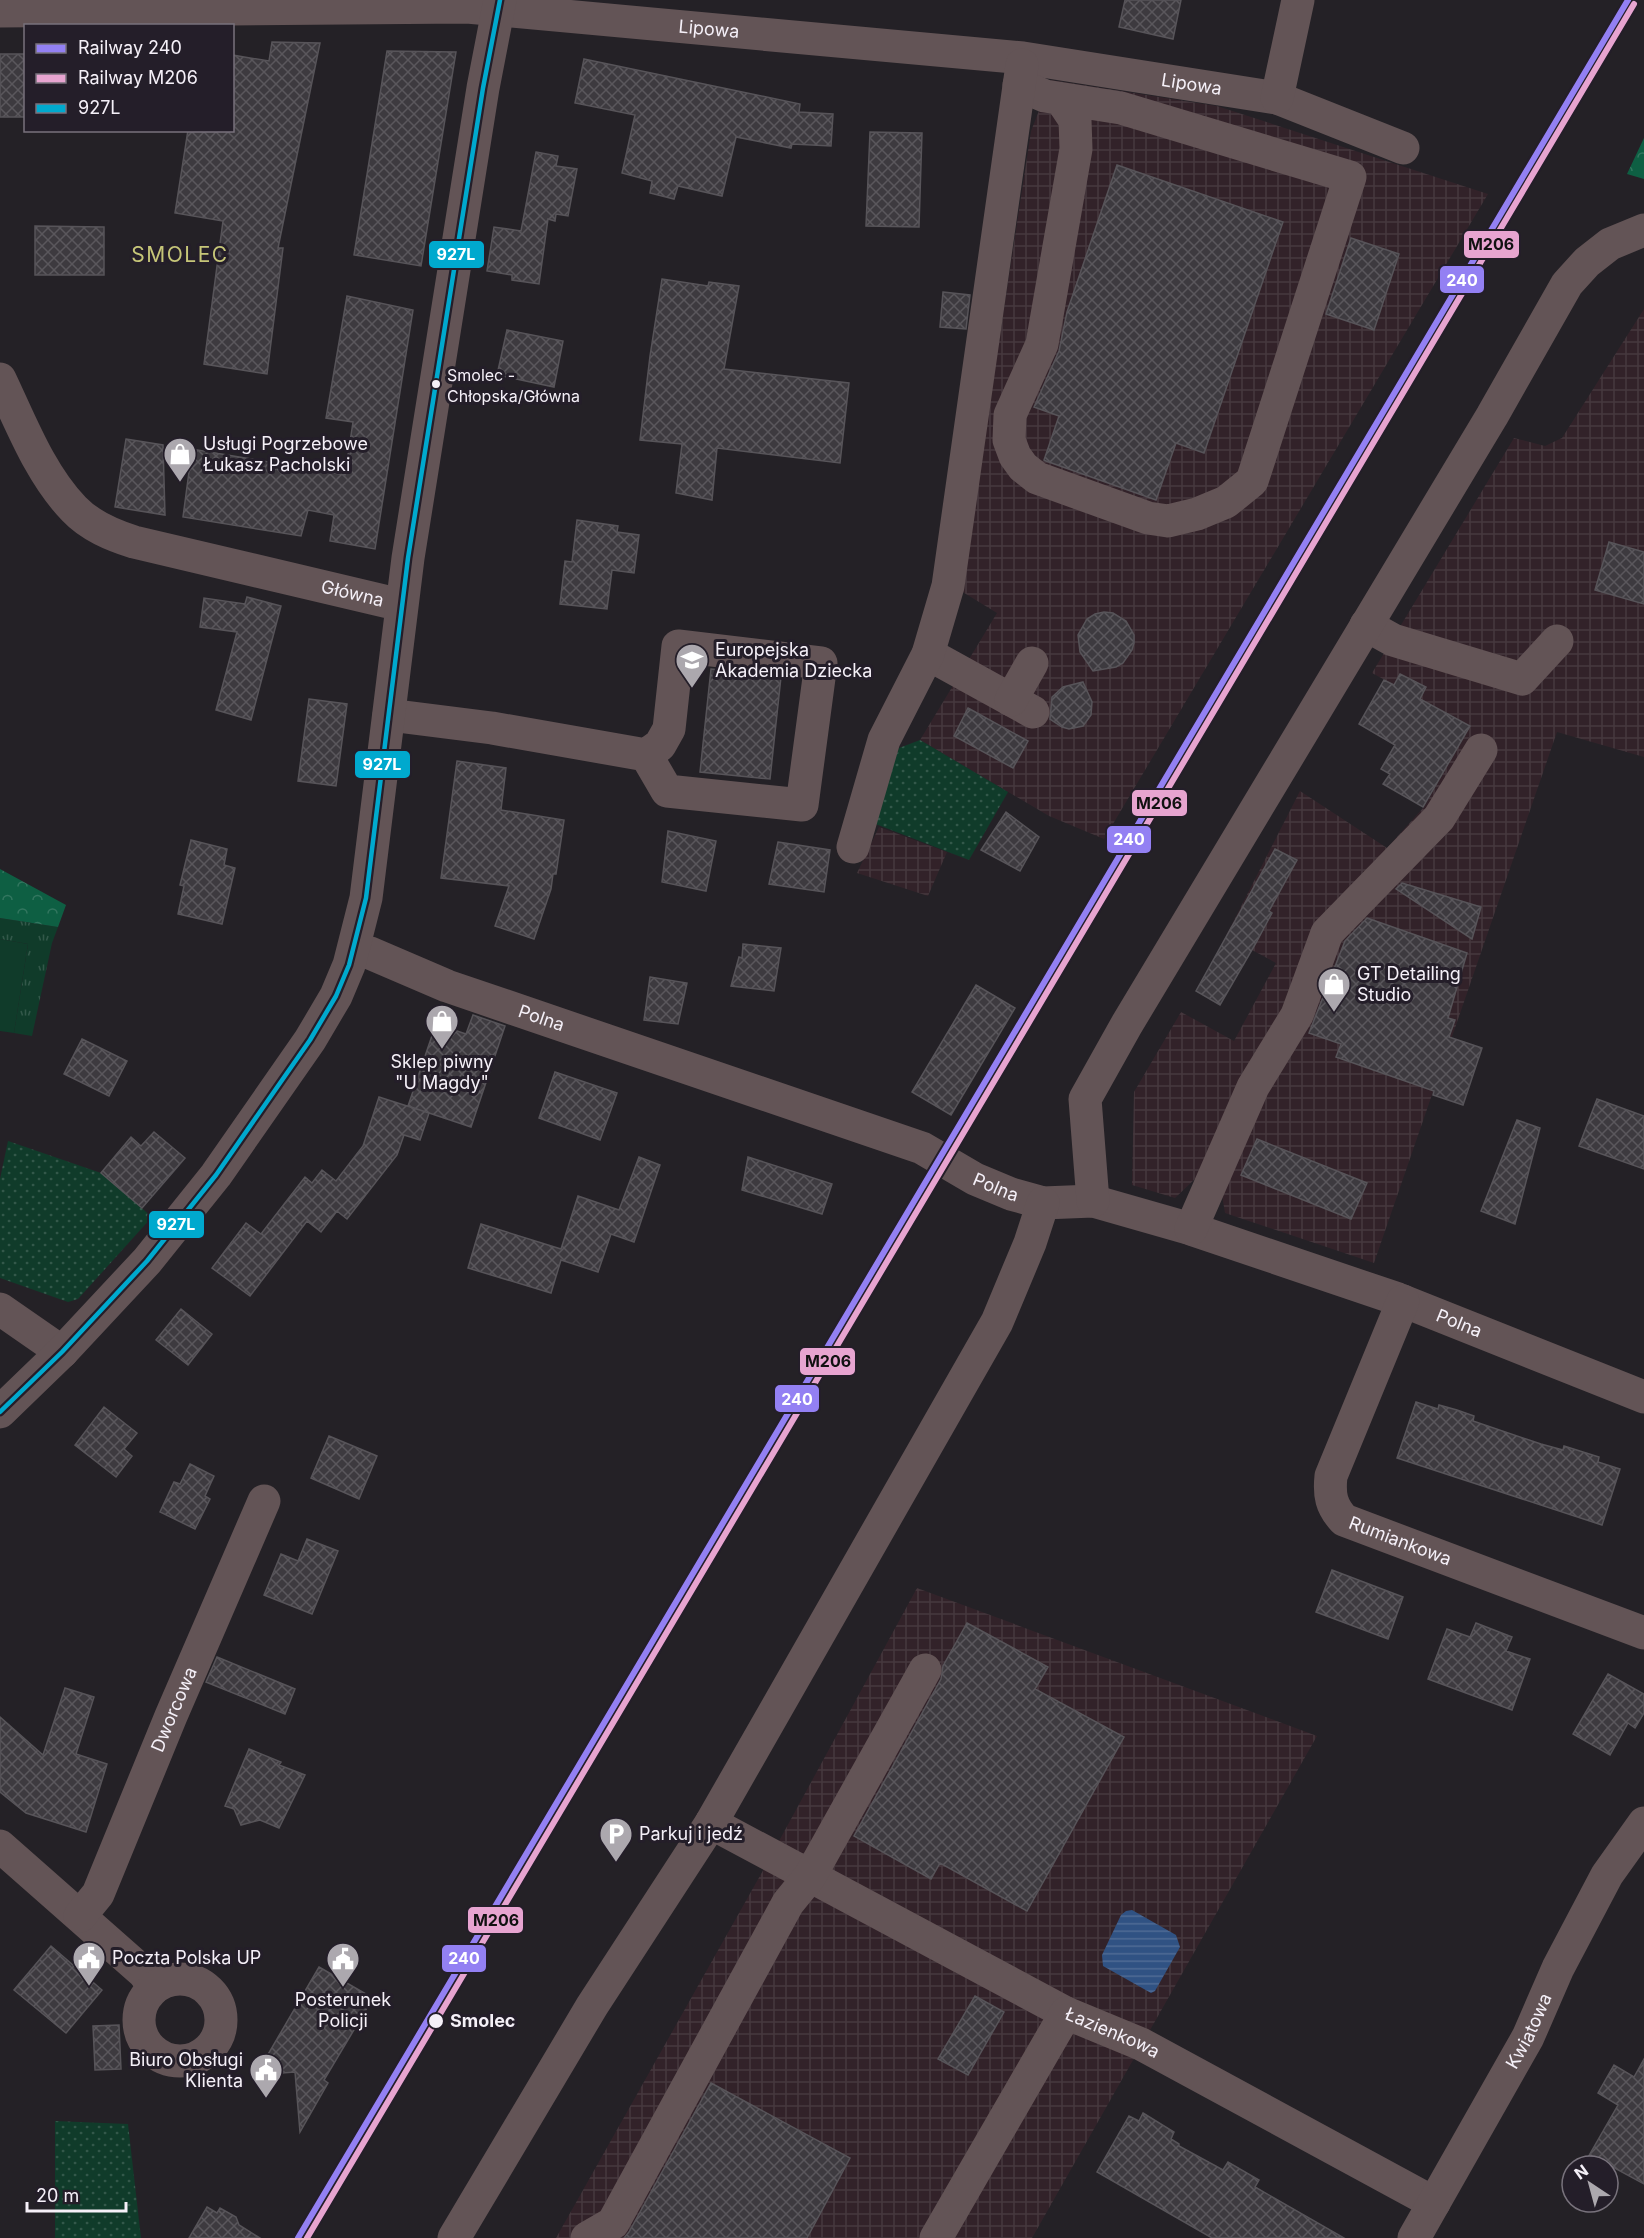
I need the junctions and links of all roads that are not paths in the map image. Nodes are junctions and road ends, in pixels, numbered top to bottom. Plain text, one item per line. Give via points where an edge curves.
1 (1298, 0) edge
2 (285, 4) edge
3 (499, 5) edge
4 (0, 11) edge
5 (1021, 71) junction
6 (1277, 98) junction
7 (1061, 99) junction
8 (1403, 148) dead end
9 (1644, 230) edge
10 (0, 380) edge
11 (401, 605) junction
12 (1366, 626) junction
13 (1557, 641) dead end
14 (928, 654) junction
15 (1032, 663) dead end
16 (389, 715) junction
17 (1481, 750) dead end
18 (646, 755) junction
19 (853, 847) dead end
20 (354, 949) junction
21 (1093, 1201) junction
22 (1043, 1203) junction
23 (1191, 1229) junction
24 (1403, 1301) junction
25 (0, 1309) edge
26 (62, 1352) junction
27 (1644, 1396) edge
28 (0, 1412) edge
29 (264, 1501) dead end
30 (1644, 1633) edge
31 (925, 1670) dead end
32 (711, 1823) junction
33 (1644, 1823) edge
34 (0, 1845) edge
35 (799, 1870) junction
36 (80, 1916) junction
37 (155, 1987) dead end
38 (1066, 2013) junction
39 (1434, 2203) junction
40 (454, 2238) edge
41 (587, 2238) edge
42 (936, 2238) edge
43 (1414, 2238) edge

1 - 6 street
2 - 3 street, Lipowa
2 - 4 street, Lipowa
3 - 5 street, Lipowa
3 - 11 street
5 - 6 street, Lipowa
5 - 7 street via 1045,96
5 - 14 street via 948,586
6 - 8 street, Lipowa
7 - 7 street via 1075,120 1076,149 1042,344 1010,415 1009,440 1023,467 1037,478 1148,518 1168,521 1197,514 1226,502 1252,481 1350,177 1121,108
9 - 12 street via 1610,244 1567,284
10 - 11 street, Główna via 58,489 74,510 112,535
11 - 16 street, Główna
12 - 13 street via 1393,640 1522,679
12 - 21 street via 1085,1099
14 - 15 street via 1022,706
14 - 19 street via 884,740
16 - 18 street
16 - 20 street, Główna via 366,898
17 - 23 street via 1439,818 1327,933 1297,1015 1253,1087
18 - 18 street via 660,746 669,729 678,646 821,663 802,805 667,791
20 - 22 street, Polna via 447,986 922,1148 975,1179
20 - 26 street, Główna via 336,996 310,1040 216,1175 147,1261
21 - 22 street, Polna
21 - 23 street, Polna
22 - 32 street via 997,1322
23 - 24 street, Polna
24 - 27 street, Polna
24 - 30 street, Rumiankowa via 1331,1476 1329,1495 1334,1509 1344,1520
25 - 26 street
26 - 28 street, Główna
29 - 36 street, Dworcowa via 98,1894
31 - 35 street
32 - 35 street, Łazienkowa
32 - 40 street via 592,2006
33 - 39 street, Kwiatowa via 1607,1875 1558,1968 1528,2037
34 - 36 street
35 - 38 street, Łazienkowa
35 - 41 street via 788,1903 613,2223
36 - 37 street
38 - 39 street, Łazienkowa via 1142,2044
38 - 42 street
39 - 43 street, Kwiatowa

